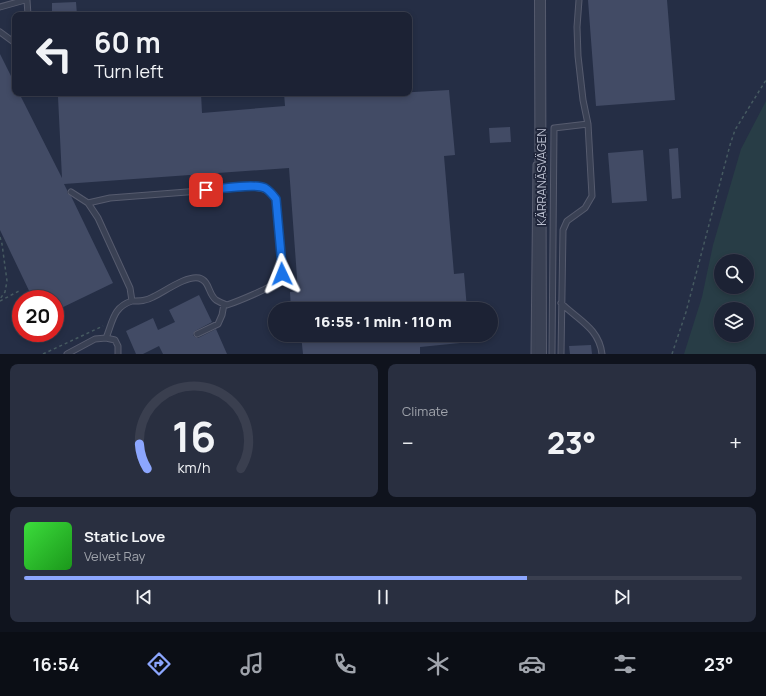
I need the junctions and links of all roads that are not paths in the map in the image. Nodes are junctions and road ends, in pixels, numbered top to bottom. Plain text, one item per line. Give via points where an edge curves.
1 (26, 0) edge
2 (540, 0) edge
3 (579, 0) edge
4 (0, 7) edge
5 (28, 12) edge
6 (0, 32) edge
7 (12, 42) edge
8 (588, 124) junction
9 (540, 155) junction
10 (71, 192) dead end
11 (88, 203) junction
12 (132, 301) junction
13 (562, 303) junction
14 (224, 304) junction
15 (197, 334) dead end
16 (106, 338) junction
17 (120, 353) edge
18 (67, 354) edge
19 (534, 354) edge
20 (541, 354) edge
21 (552, 354) edge
22 (561, 354) edge
23 (602, 354) edge

1 - 4 lane
1 - 5 lane
2 - 9 street, KÄRRANÄSVÄGEN
3 - 8 lane via 578,56
6 - 7 lane
8 - 13 lane via 592,196 585,208 567,221 563,230
8 - 21 lane via 554,128
9 - 19 lane via 536,168
9 - 20 street, KÄRRANÄSVÄGEN
10 - 11 lane
11 - 12 lane via 98,218 130,288
11 - 14 lane via 110,198 251,186 264,188 270,192 276,199 282,274 278,282 237,302
12 - 14 lane via 153,298 192,278 199,278 205,281 215,300
12 - 16 lane via 124,303 116,310
13 - 22 lane
13 - 23 lane via 596,334
14 - 15 lane via 218,324
16 - 17 lane via 115,340
16 - 18 lane via 95,339

